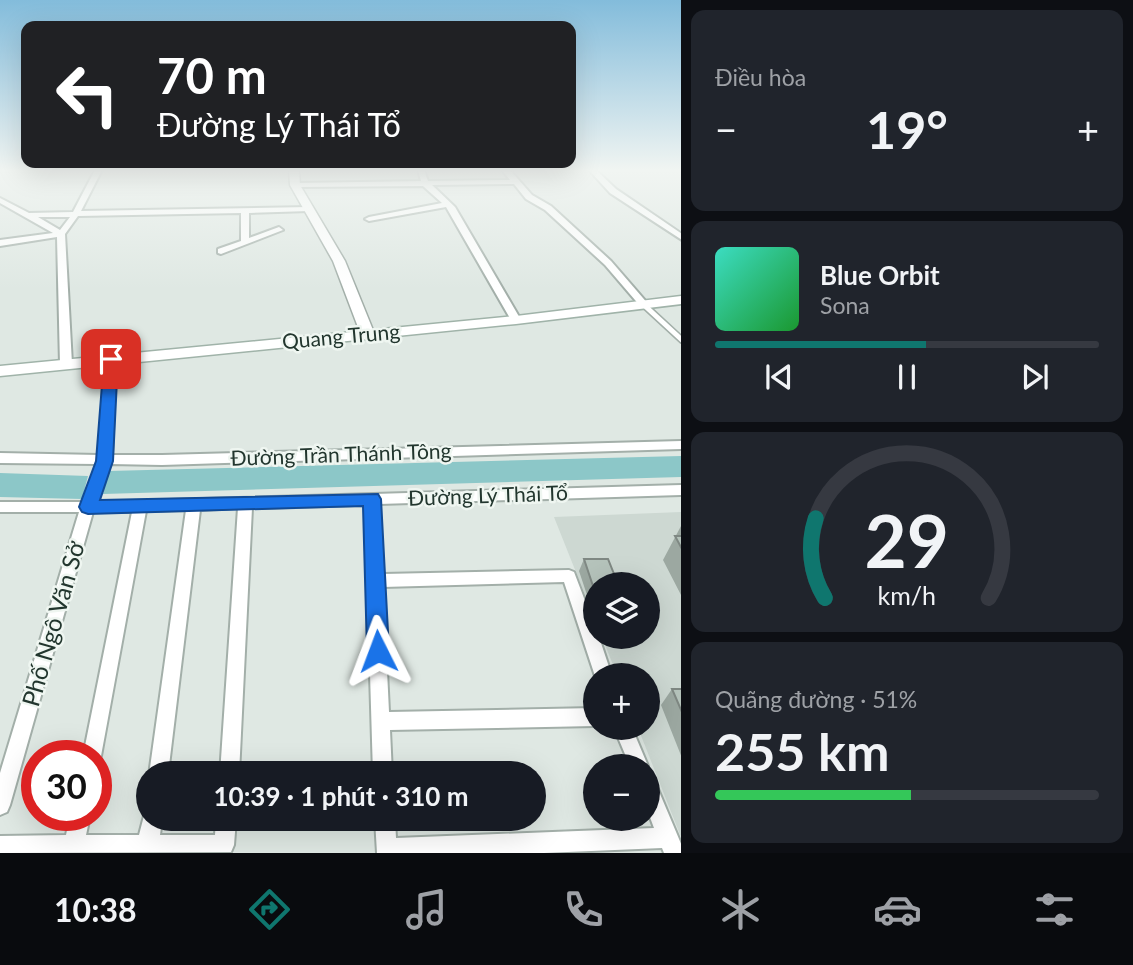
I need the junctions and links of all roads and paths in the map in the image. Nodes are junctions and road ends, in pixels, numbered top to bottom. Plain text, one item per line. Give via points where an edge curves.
1 (309, 209) edge
2 (18, 210) edge
3 (78, 210) edge
4 (283, 210) edge
5 (417, 210) edge
6 (451, 210) edge
7 (550, 210) edge
8 (640, 210) edge
9 (244, 211) junction
10 (28, 215) junction
11 (75, 215) junction
12 (369, 219) dead end
13 (279, 230) dead end
14 (61, 234) junction
15 (681, 238) edge
16 (245, 241) junction
17 (0, 243) edge
18 (221, 251) dead end
19 (681, 300) edge
20 (644, 304) junction
21 (516, 320) junction
22 (368, 335) junction
23 (681, 340) edge
24 (111, 359) junction
25 (66, 364) junction
26 (0, 371) edge
27 (681, 445) edge
28 (0, 458) edge
29 (104, 465) junction
30 (681, 490) edge
31 (372, 499) junction
32 (91, 500) junction
33 (245, 503) junction
34 (194, 504) junction
35 (139, 506) junction
36 (0, 508) edge
37 (375, 581) junction
38 (599, 663) edge
39 (583, 717) edge
40 (381, 721) junction
41 (95, 740) edge
42 (160, 761) edge
43 (230, 761) edge
44 (383, 761) edge
45 (0, 805) edge
46 (660, 819) edge
47 (77, 831) edge
48 (150, 831) edge
49 (225, 831) edge
50 (386, 831) edge
51 (0, 846) edge
52 (74, 846) junction
53 (148, 846) junction
54 (671, 846) edge
55 (387, 851) edge

1 - 22 street via 339,261
2 - 10 street
3 - 11 street
4 - 9 street
5 - 12 street
6 - 21 street
7 - 20 street
8 - 15 street
9 - 11 street
9 - 16 street
10 - 11 street
10 - 14 street
11 - 14 street
13 - 16 street
14 - 17 street
14 - 25 street
16 - 18 street
19 - 20 main road, Quang Trung
20 - 21 main road, Quang Trung
20 - 23 lane
21 - 22 main road, Quang Trung
22 - 24 main road, Quang Trung
24 - 25 main road, Quang Trung
24 - 29 street, Phố Ngô Văn Sở
25 - 26 main road, Quang Trung
27 - 29 street, Đường Trần Thánh Tông
28 - 29 street, Đường Trần Thánh Tông
29 - 32 street, Phố Ngô Văn Sở
30 - 31 street, Đường Lý Thái Tổ
31 - 33 street, Đường Lý Thái Tổ
31 - 37 street
32 - 35 street, Đường Lý Thái Tổ
32 - 36 street, Đường Lý Thái Tổ
32 - 45 street, Phố Ngô Văn Sở
33 - 34 street, Đường Lý Thái Tổ
33 - 43 street
34 - 35 street, Đường Lý Thái Tổ
34 - 42 street
35 - 41 street
37 - 38 street via 569,576
37 - 40 street
39 - 40 street
40 - 44 street
46 - 54 street
47 - 52 street
48 - 53 street
49 - 53 street via 224,845
50 - 55 street
51 - 52 street
52 - 53 street
54 - 55 street

